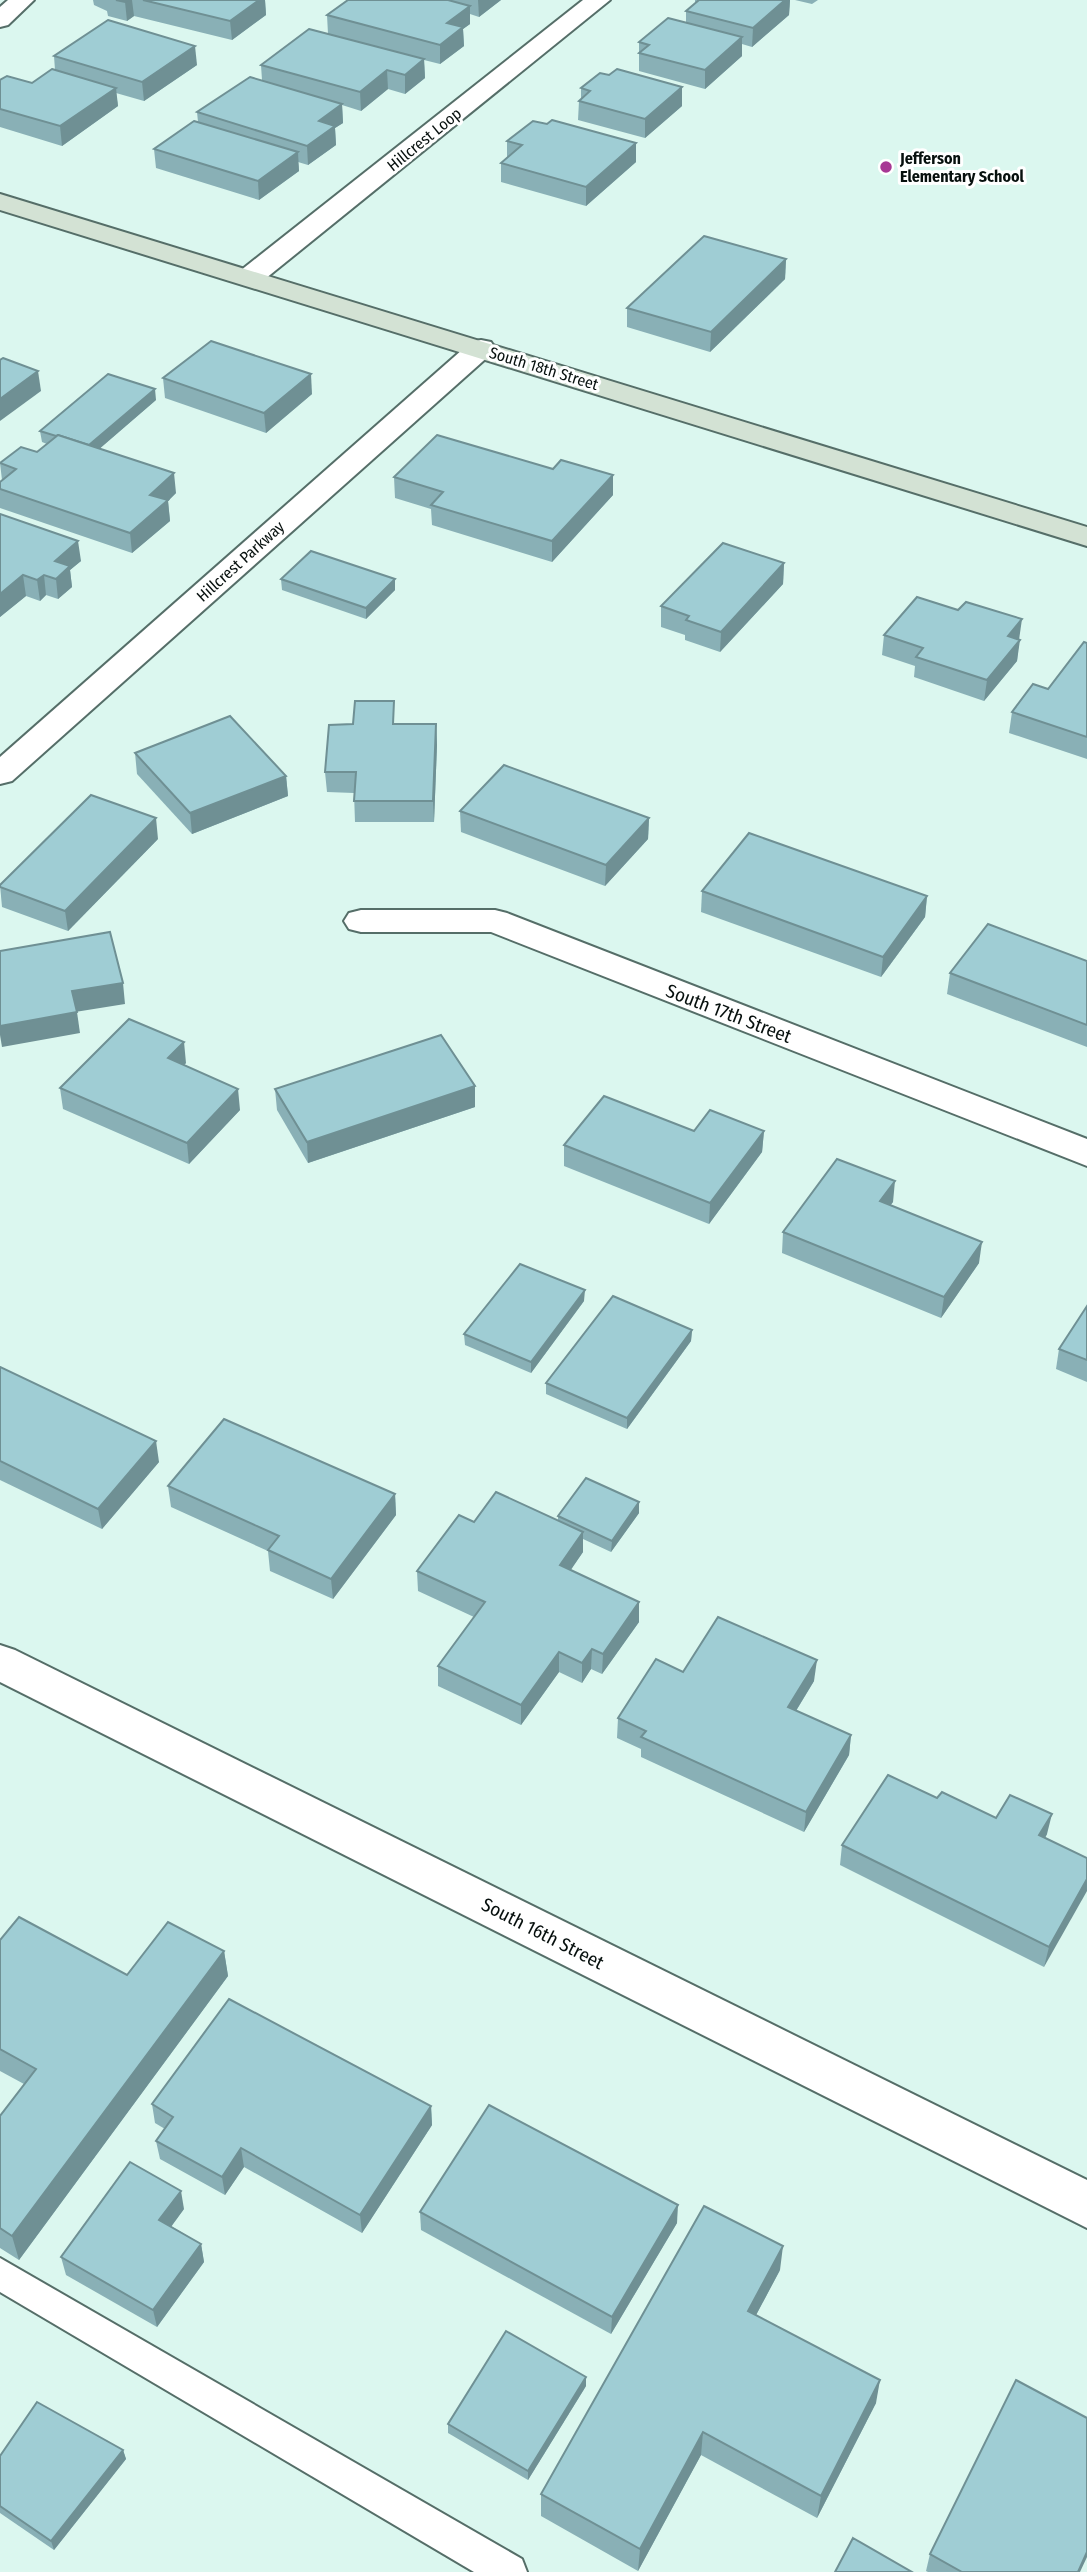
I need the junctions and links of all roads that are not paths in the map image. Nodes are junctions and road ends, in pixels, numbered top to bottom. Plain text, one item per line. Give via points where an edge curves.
1 (22, 0) edge
2 (598, 0) edge
3 (0, 20) edge
4 (0, 202) edge
5 (250, 277) junction
6 (481, 348) junction
7 (1087, 537) edge
8 (0, 774) edge
9 (361, 921) dead end
10 (1087, 1153) edge
11 (0, 1662) edge
12 (1087, 2205) edge
13 (0, 2274) edge
14 (509, 2572) edge

1 - 3 street
2 - 5 street, Hillcrest Loop
4 - 5 street, South 18th Street
5 - 6 street, South 18th Street
6 - 7 street, South 18th Street
6 - 8 street, Hillcrest Parkway
9 - 10 street, South 17th Street via 495,921
11 - 12 street, South 16th Street
13 - 14 lane

